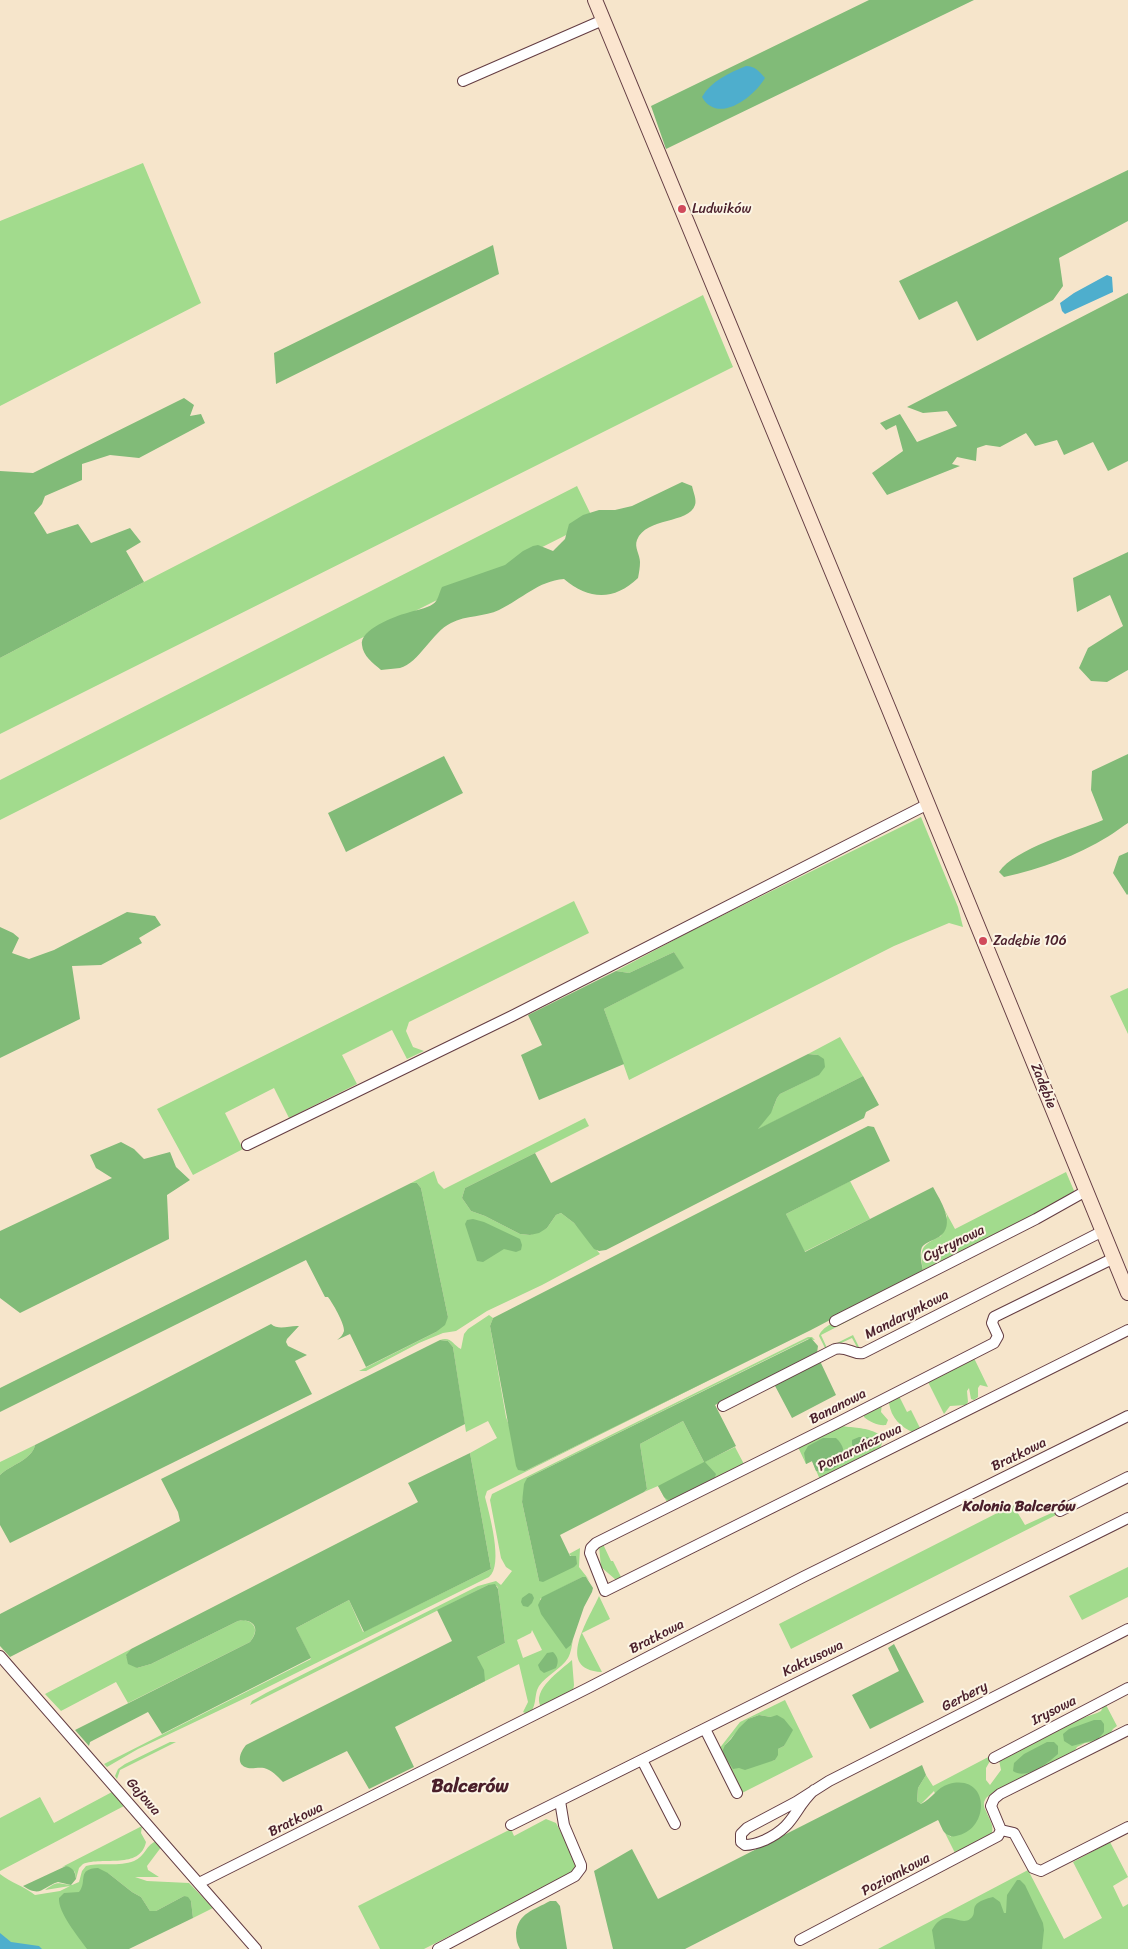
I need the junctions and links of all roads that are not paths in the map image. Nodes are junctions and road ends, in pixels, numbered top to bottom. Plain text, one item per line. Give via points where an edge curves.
1 (595, 0) edge
2 (603, 20) junction
3 (463, 81) dead end
4 (928, 804) junction
5 (247, 1145) dead end
6 (1086, 1191) junction
7 (1103, 1231) junction
8 (1114, 1258) junction
9 (1128, 1293) edge
10 (835, 1321) dead end
11 (1128, 1330) edge
12 (723, 1406) dead end
13 (1128, 1416) edge
14 (1128, 1477) edge
15 (1060, 1511) dead end
16 (1128, 1518) edge
17 (605, 1591) joint
18 (1128, 1629) edge
19 (0, 1656) edge
20 (1128, 1688) edge
21 (705, 1729) junction
22 (1128, 1730) edge
23 (994, 1758) dead end
24 (642, 1760) junction
25 (737, 1793) dead end
26 (560, 1801) junction
27 (797, 1807) junction
28 (675, 1824) dead end
29 (511, 1825) dead end
30 (1128, 1827) edge
31 (1001, 1830) junction
32 (199, 1882) junction
33 (800, 1940) dead end
34 (256, 1949) edge
35 (438, 1949) edge

1 - 2 street, Zadębie
2 - 3 street
2 - 4 street, Zadębie
4 - 5 street via 512,1016
4 - 6 street, Zadębie
6 - 7 street, Zadębie
6 - 10 street, Cytrynowa
7 - 8 street, Zadębie
7 - 12 street, Mandarynkowa via 863,1353 835,1349
8 - 9 street, Zadębie
8 - 17 street, Bananowa via 994,1317 992,1323 998,1336 994,1343 596,1542 590,1553
11 - 17 street, Pomarańczowa
13 - 32 street, Bratkowa
14 - 15 street
16 - 21 street, Kaktusowa
18 - 27 street, Gerbery via 813,1791
19 - 32 street, Gajowa
20 - 23 street, Irysowa
21 - 24 street, Kaktusowa
21 - 25 street
22 - 31 street via 994,1799 992,1812
24 - 26 street, Kaktusowa
24 - 28 street
26 - 29 street, Kaktusowa
26 - 35 street via 564,1825 581,1865 579,1873
27 - 27 street, Gerbery via 785,1827 771,1837 748,1846 741,1842 740,1836 747,1828
30 - 31 street via 1041,1871 1033,1868 1014,1833
31 - 33 street, Poziomkowa via 998,1836 983,1845
32 - 34 street, Gajowa

